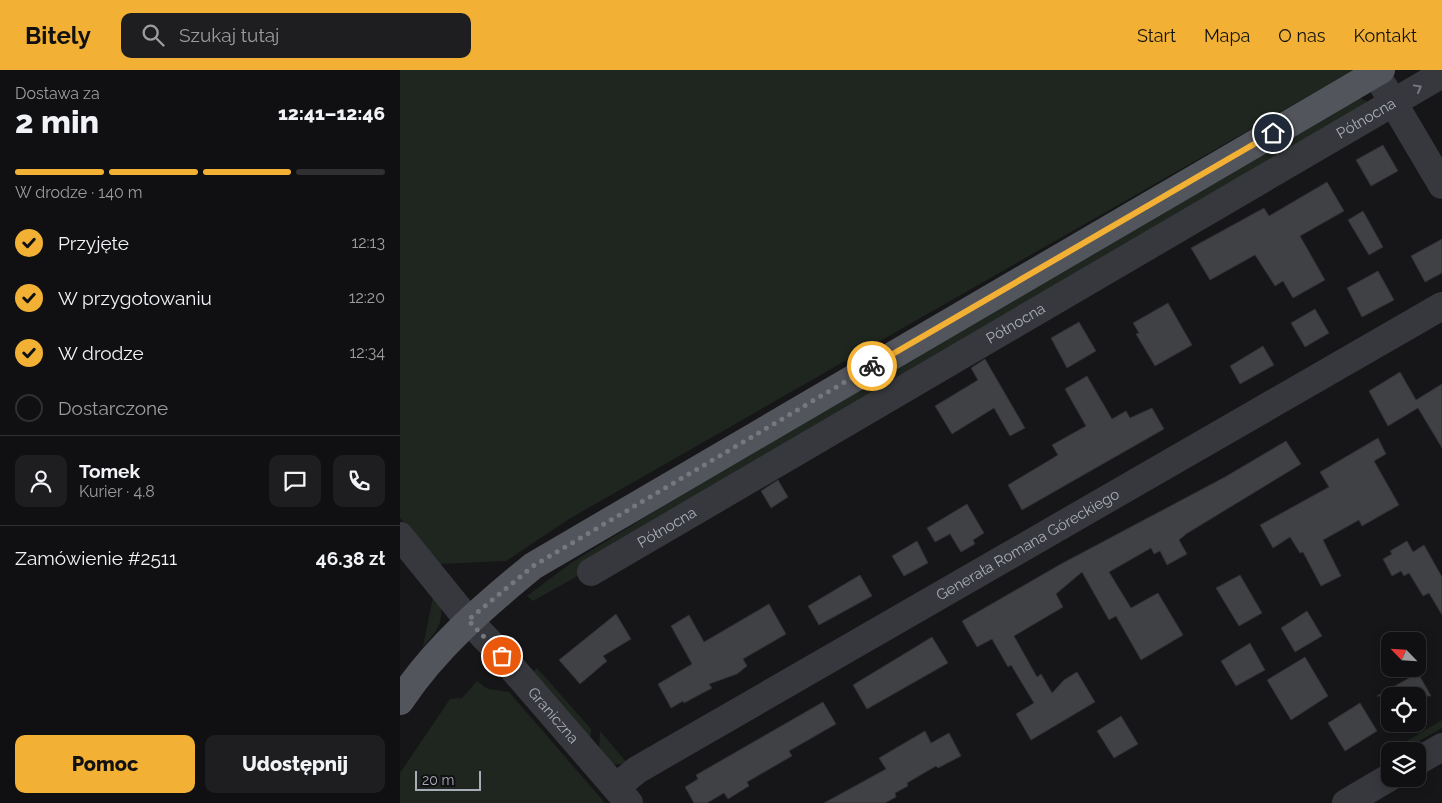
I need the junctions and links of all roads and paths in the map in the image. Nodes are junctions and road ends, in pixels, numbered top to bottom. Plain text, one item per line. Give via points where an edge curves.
1 (1378, 72) edge
2 (1442, 74) edge
3 (1394, 101) junction
4 (1442, 185) edge
5 (1442, 306) edge
6 (400, 536) edge
7 (591, 572) dead end
8 (468, 620) junction
9 (400, 701) edge
10 (1442, 747) edge
11 (1426, 756) edge
12 (1381, 782) edge
13 (623, 795) edge
14 (1346, 803) edge

1 - 3 street
1 - 8 main road via 533,566
3 -> 2 street, Północna
3 - 4 street
3 - 7 street, Północna
5 - 13 street, Generała Romana Góreckiego via 637,770
6 - 8 street, Graniczna
8 - 9 main road via 417,675
8 - 13 street, Graniczna
10 - 11 street
12 - 14 street

